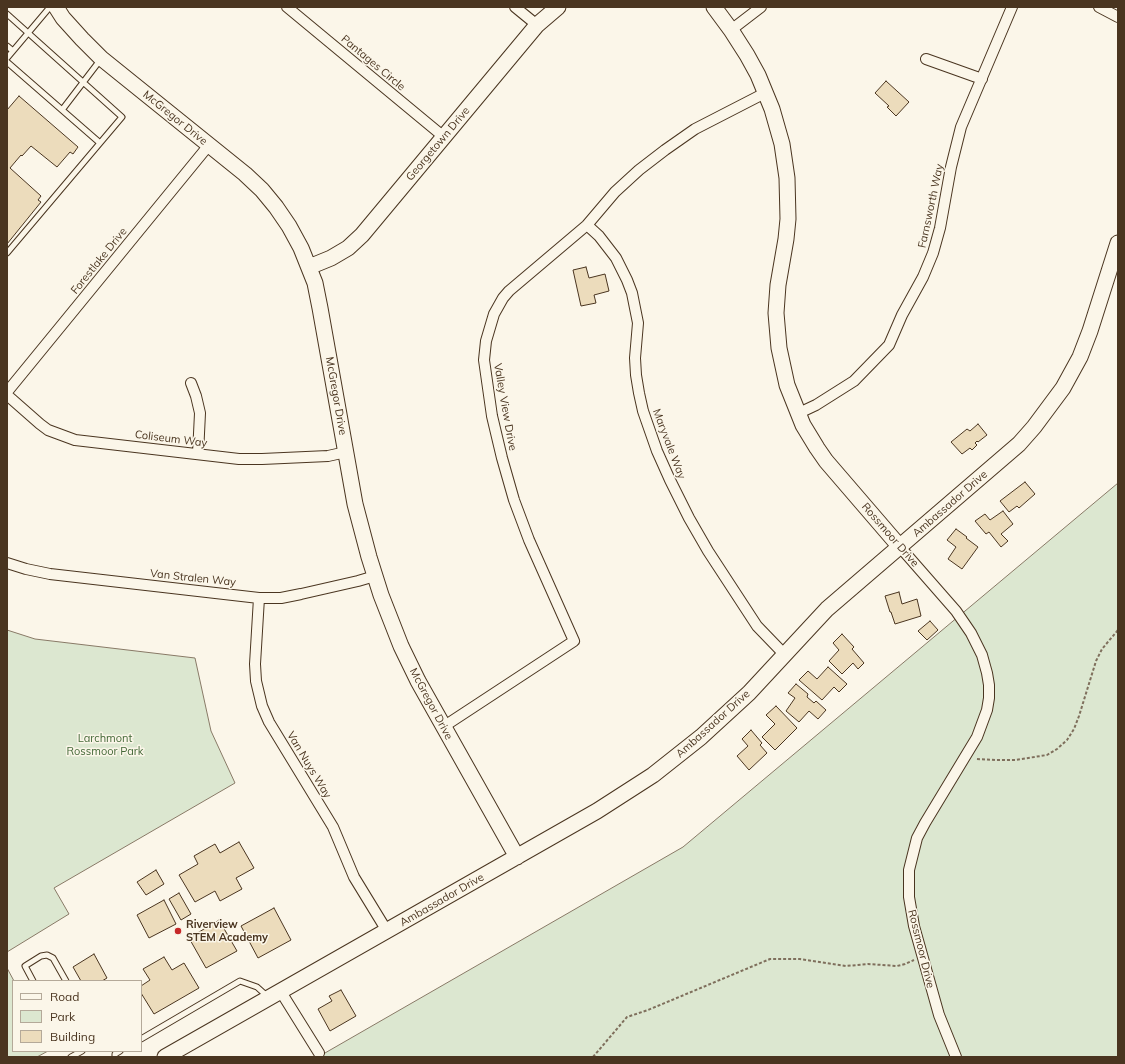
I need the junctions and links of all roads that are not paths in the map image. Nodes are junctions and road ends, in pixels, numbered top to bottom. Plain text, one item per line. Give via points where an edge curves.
1 (50, 7) edge
2 (56, 7) edge
3 (286, 7) edge
4 (515, 7) edge
5 (558, 7) edge
6 (714, 7) edge
7 (762, 7) edge
8 (1012, 7) edge
9 (1099, 7) edge
10 (7, 14) edge
11 (1118, 17) edge
12 (537, 25) junction
13 (731, 30) junction
14 (28, 34) junction
15 (7, 46) edge
16 (13, 51) junction
17 (7, 58) edge
18 (102, 58) junction
19 (926, 59) dead end
20 (7, 62) edge
21 (982, 79) junction
22 (84, 83) junction
23 (765, 94) junction
24 (62, 110) junction
25 (444, 137) junction
26 (100, 143) junction
27 (209, 145) junction
28 (586, 225) junction
29 (1118, 243) edge
30 (7, 253) edge
31 (309, 267) junction
32 (191, 384) dead end
33 (7, 392) edge
34 (7, 395) edge
35 (799, 413) junction
36 (346, 452) junction
37 (198, 454) junction
38 (900, 547) junction
39 (7, 563) edge
40 (375, 576) junction
41 (259, 598) junction
42 (784, 654) junction
43 (443, 727) junction
44 (517, 857) junction
45 (387, 931) junction
46 (32, 980) edge
47 (65, 980) edge
48 (275, 995) junction
49 (142, 1038) edge
50 (319, 1053) dead end
51 (165, 1057) edge
52 (956, 1057) edge

1 - 14 lane
2 - 18 street, McGregor Drive via 63,18
3 - 25 street, Pantages Circle
4 - 12 street
5 - 12 street, Georgetown Drive
6 - 13 street, Rossmoor Drive
7 - 13 street
8 - 21 street, Farnsworth Way
9 - 11 street
10 - 14 lane
12 - 25 street, Georgetown Drive
13 - 23 street, Rossmoor Drive via 747,55
14 - 16 lane
14 - 22 lane
15 - 16 lane
16 - 17 lane
18 - 22 lane
18 - 27 street, McGregor Drive
19 - 21 street
20 - 24 lane
21 - 35 street, Farnsworth Way via 962,127 933,253 889,345 854,380
22 - 24 lane
22 - 26 lane via 122,117
23 - 28 street, Valley View Drive via 696,129 665,150 615,192
23 - 35 street, Rossmoor Drive via 782,144 788,196 786,239 776,299 777,334 787,385
24 - 26 lane
25 - 31 street, Georgetown Drive via 362,235 348,248
26 - 30 lane
27 - 31 street, McGregor Drive via 245,174 276,207 289,226
27 - 33 street, Forestlake Drive
28 - 42 street, Maryvale Way via 599,236 616,258 632,293 638,323 635,358 638,393 657,451 670,480 688,518 757,626
28 - 43 street, Valley View Drive via 509,290 491,323 484,360 492,416 514,500 574,641
29 - 38 street, Ambassador Drive via 1080,357 1049,410 1019,444
31 - 36 street, McGregor Drive via 320,308
32 - 37 street via 200,413
34 - 37 street, Coliseum Way via 40,424 66,437
35 - 38 street, Rossmoor Drive via 810,437 826,461
36 - 37 street, Coliseum Way via 328,456 262,459
36 - 40 street, McGregor Drive via 355,504
38 - 42 street, Ambassador Drive via 827,609
38 - 52 street, Rossmoor Drive via 956,611 971,633 982,655 987,673 989,698 978,737 917,838 909,870 909,897 914,926 939,1015
39 - 41 street, Van Stralen Way via 50,574
40 - 41 street, Van Stralen Way via 281,598
40 - 43 street, McGregor Drive via 402,646
41 - 45 street, Van Nuys Way via 255,664 262,706 269,722 333,827 354,877
42 - 44 street, Ambassador Drive via 729,712 653,775
43 - 44 street, McGregor Drive
44 - 45 street, Ambassador Drive
45 - 48 street, Ambassador Drive
46 - 47 lane via 25,966 47,955 53,958
48 - 49 lane via 240,981
48 - 50 street
48 - 51 street, Ambassador Drive

